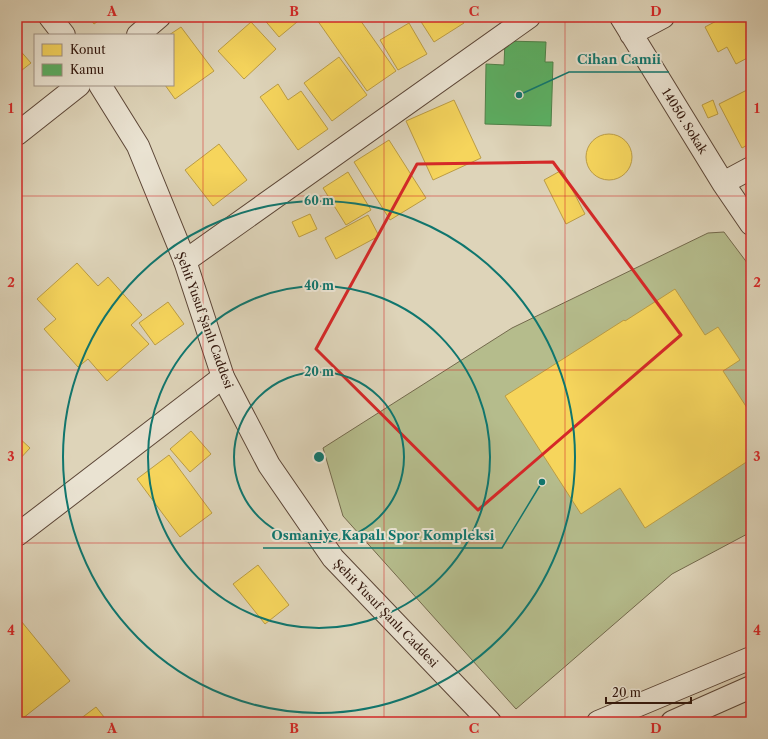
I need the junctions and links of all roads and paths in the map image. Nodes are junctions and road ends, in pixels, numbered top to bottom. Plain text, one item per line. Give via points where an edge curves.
1 (50, 17) edge
2 (159, 17) edge
3 (528, 17) edge
4 (663, 17) edge
5 (626, 25) edge
6 (63, 34) edge
7 (139, 34) edge
8 (79, 86) edge
9 (101, 86) edge
10 (17, 134) edge
11 (751, 168) edge
12 (723, 183) junction
13 (751, 224) edge
14 (185, 261) junction
15 (223, 377) junction
16 (17, 535) edge
17 (751, 658) edge
18 (751, 687) edge
19 (490, 722) edge
20 (598, 722) edge
21 (672, 722) edge

1 - 6 street
2 - 7 street
3 - 14 street
4 - 5 street
5 - 12 street, 14050. Sokak
8 - 10 street
9 - 14 street, Şehit Yusuf Şanlı Caddesi via 138,146
11 - 12 street
12 - 13 street, 14050. Sokak
14 - 15 street, Şehit Yusuf Şanlı Caddesi
15 - 16 street
15 - 19 street, Şehit Yusuf Şanlı Caddesi via 269,465 334,558
17 - 20 street
18 - 21 street

